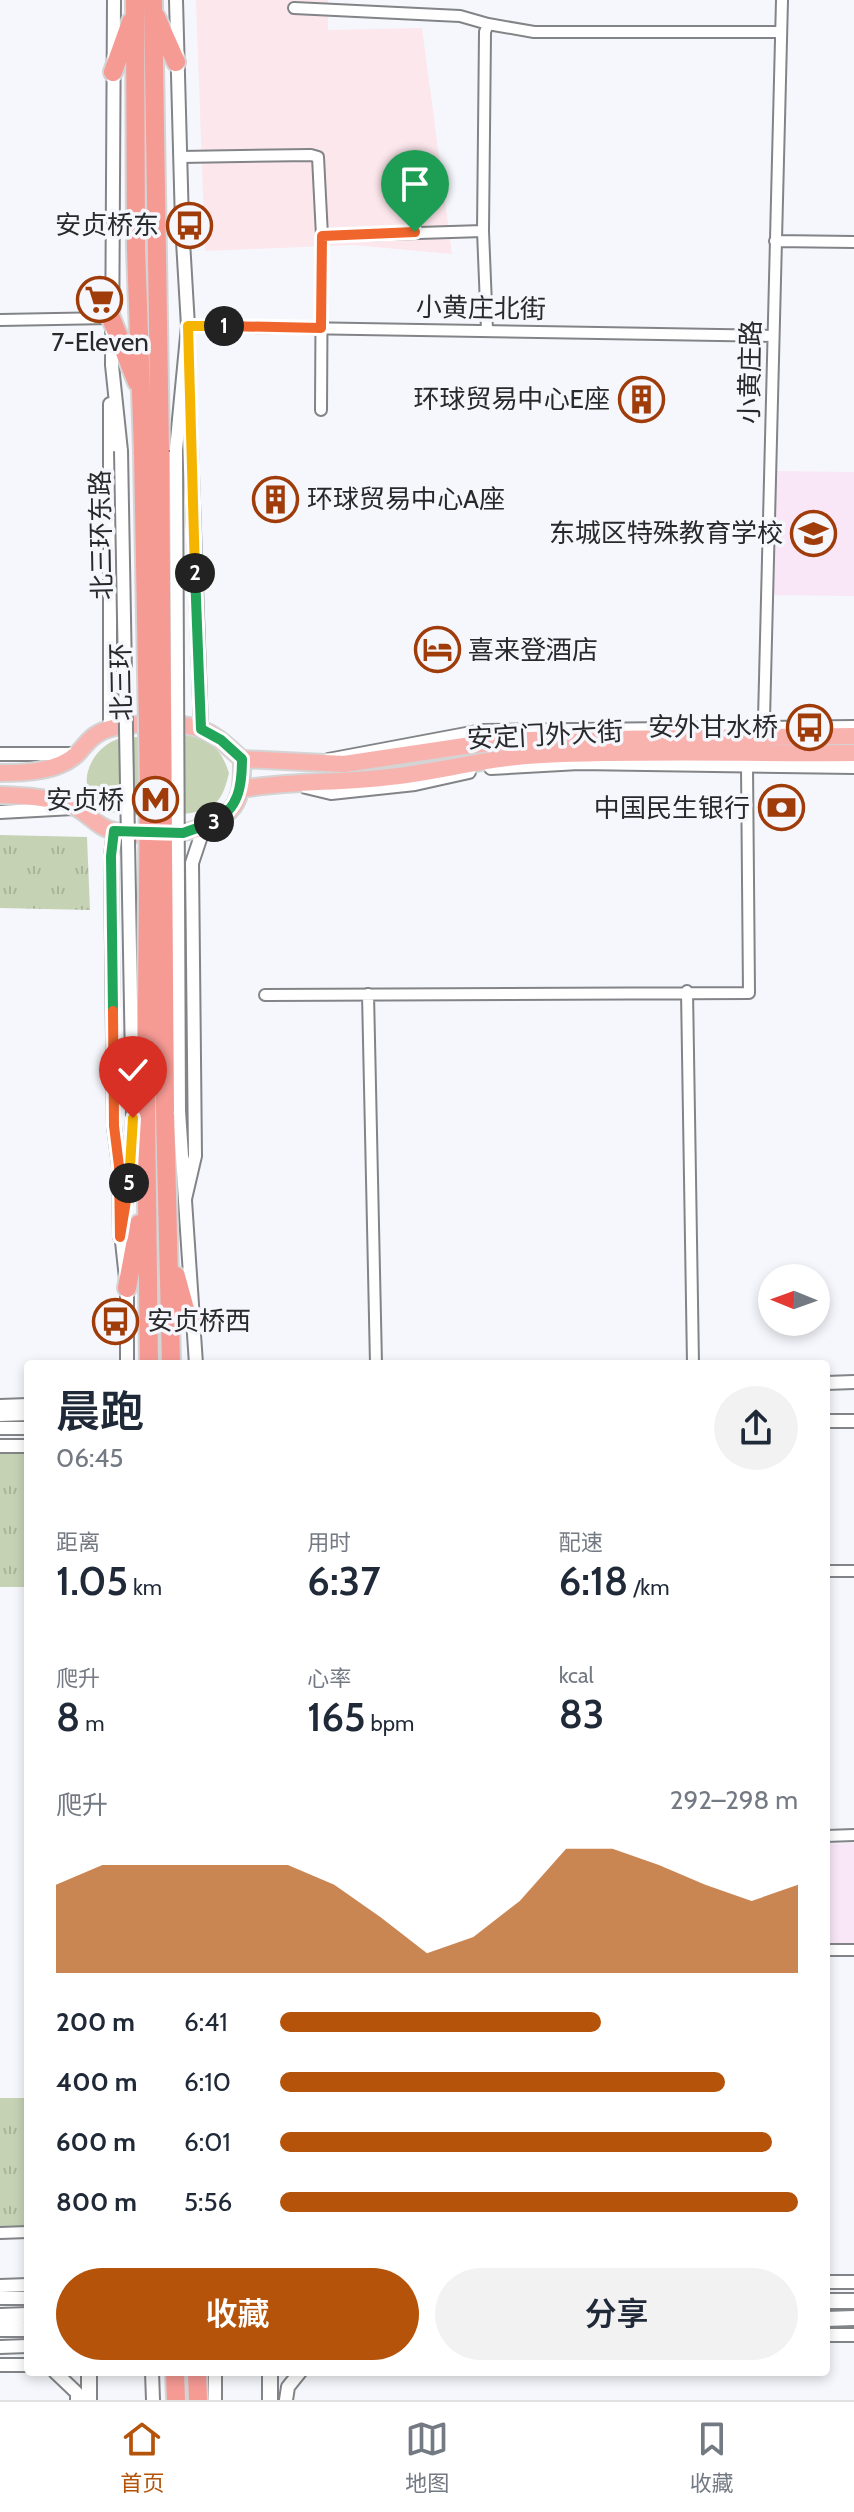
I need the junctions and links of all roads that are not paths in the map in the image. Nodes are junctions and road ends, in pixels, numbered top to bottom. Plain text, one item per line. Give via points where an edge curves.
1 (114, 0) edge
2 (176, 0) edge
3 (782, 0) edge
4 (144, 4) edge
5 (294, 8) dead end
6 (488, 24) junction
7 (781, 32) junction
8 (176, 62) junction
9 (113, 72) junction
10 (180, 157) junction
11 (483, 231) junction
12 (322, 236) junction
13 (775, 241) junction
14 (854, 242) edge
15 (111, 318) junction
16 (0, 320) edge
17 (188, 326) junction
18 (321, 328) junction
19 (487, 330) junction
20 (773, 336) junction
21 (187, 344) junction
22 (112, 365) junction
23 (143, 396) junction
24 (321, 410) dead end
25 (160, 451) junction
26 (854, 727) edge
27 (110, 728) junction
28 (201, 729) junction
29 (854, 736) edge
30 (748, 746) junction
31 (854, 753) edge
32 (0, 754) edge
33 (76, 754) junction
34 (242, 759) junction
35 (854, 767) edge
36 (0, 773) edge
37 (241, 789) junction
38 (0, 795) edge
39 (77, 807) junction
40 (0, 812) edge
41 (204, 827) junction
42 (114, 831) junction
43 (687, 991) junction
44 (368, 994) junction
45 (265, 995) dead end
46 (156, 1113) junction
47 (185, 1199) junction
48 (146, 1207) junction
49 (120, 1237) junction
50 (169, 1248) junction
51 (127, 1288) junction
52 (195, 1325) junction
53 (127, 1360) edge
54 (149, 1360) edge
55 (171, 1360) edge
56 (196, 1360) edge
57 (376, 1360) edge
58 (693, 1360) edge
59 (854, 1382) edge
60 (830, 1383) edge
61 (24, 1405) edge
62 (0, 1406) edge
63 (24, 1414) edge
64 (0, 1415) edge
65 (830, 1421) edge
66 (854, 1421) edge
67 (0, 1428) edge
68 (24, 1428) edge
69 (0, 1446) edge
70 (24, 1446) edge
71 (830, 1571) edge
72 (854, 1571) edge
73 (854, 1835) edge
74 (830, 1836) edge
75 (830, 1950) edge
76 (854, 1950) edge
77 (24, 2232) edge
78 (0, 2233) edge
79 (830, 2282) edge
80 (854, 2282) edge
81 (24, 2285) edge
82 (0, 2286) edge
83 (0, 2298) edge
84 (24, 2298) edge
85 (830, 2301) edge
86 (854, 2301) edge
87 (24, 2315) edge
88 (0, 2316) edge
89 (854, 2318) edge
90 (830, 2319) edge
91 (0, 2329) edge
92 (24, 2329) edge
93 (830, 2335) edge
94 (854, 2335) edge
95 (24, 2346) edge
96 (0, 2347) edge
97 (0, 2365) edge
98 (24, 2365) edge
99 (59, 2376) edge
100 (89, 2376) edge
101 (98, 2376) edge
102 (152, 2376) edge
103 (175, 2376) edge
104 (197, 2376) edge
105 (215, 2376) edge
106 (270, 2376) edge
107 (277, 2376) edge
108 (297, 2376) edge
109 (77, 2400) edge
110 (89, 2400) edge
111 (98, 2400) edge
112 (153, 2400) edge
113 (176, 2400) edge
114 (198, 2400) edge
115 (215, 2400) edge
116 (270, 2400) edge
117 (277, 2400) edge
118 (286, 2400) edge

1 - 9 street, 北三环东路
2 - 8 street
3 - 7 street, 小黄庄路
4 - 8 highway
4 - 9 highway
4 - 23 highway, 北三环 via 136,248
4 - 25 highway, 北三环
5 - 6 street via 460,16
6 - 7 street via 534,32
6 - 11 street
7 - 13 street, 小黄庄路
8 - 10 street
9 - 15 street, 北三环东路
10 - 12 street via 318,157
10 - 17 street
11 - 12 street
11 - 19 street
12 - 18 street
13 - 14 street
13 - 20 street, 小黄庄路
15 - 16 street
15 - 22 street, 北三环东路
15 - 23 highway
17 - 18 street, 小黄庄北街
17 - 21 street
18 - 19 street, 小黄庄北街
18 - 24 street
19 - 20 street, 小黄庄北街
20 - 30 street, 小黄庄路 via 764,719
21 - 25 street
21 - 28 street
22 - 27 street
22 - 46 street, 北三环东路, bridge
23 - 25 highway, 北三环
25 - 46 street, bridge
25 - 46 highway, 北三环, bridge via 149,772
26 - 30 street
27 - 28 main road
27 - 33 main road via 85,742
28 - 34 main road
29 - 30 main road, 安定门外大街
30 - 31 main road, 安定门外大街
30 - 34 main road, 安定门外大街 via 523,740 344,764
30 - 35 street
30 - 37 main road, 安定门外大街 via 542,755 387,778
30 - 43 street, 小黄庄路 via 749,993
32 - 33 street
33 - 36 main road via 27,773
34 - 37 main road
37 - 41 main road via 233,807
38 - 39 main road
39 - 40 street
39 - 42 main road via 97,825
41 - 42 main road via 183,833
41 - 47 street via 192,863 195,1156
42 - 49 street via 114,1126
43 - 44 street
43 - 58 street
44 - 45 street
44 - 57 street
46 - 47 street
46 - 48 highway, 北三环
46 - 49 street via 131,1173
46 - 50 highway, 北三环
47 - 52 street
48 - 51 highway via 137,1227
48 - 54 highway, 北三环
49 - 51 street
50 - 52 highway via 185,1309
50 - 55 highway, 北三环
51 - 53 street
52 - 56 street
59 - 60 street
61 - 62 street
63 - 64 street
65 - 66 street
67 - 68 street
69 - 70 street
71 - 72 street
73 - 74 street
75 - 76 street
77 - 78 street
79 - 80 street
81 - 82 street
83 - 84 street
85 - 86 main road
87 - 88 main road
89 - 90 main road
91 - 92 main road
93 - 94 street
95 - 96 street
97 - 98 street
99 - 109 street via 77,2393
100 - 110 main road
101 - 111 main road
102 - 112 street
103 - 113 highway
104 - 114 highway
105 - 115 street
106 - 116 main road
107 - 117 main road
108 - 118 street

